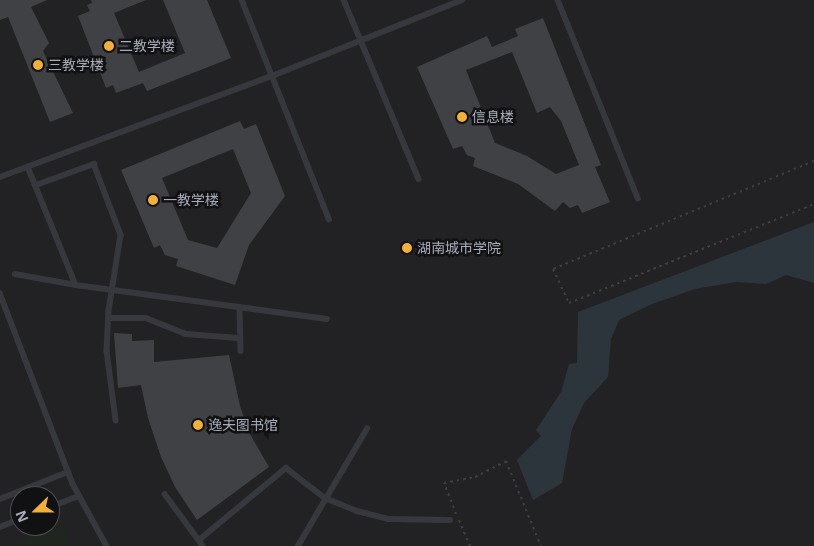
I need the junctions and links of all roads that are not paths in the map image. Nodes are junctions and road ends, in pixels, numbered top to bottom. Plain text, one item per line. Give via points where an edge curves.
1 (242, 0) edge
2 (344, 0) edge
3 (462, 0) edge
4 (558, 0) edge
5 (360, 39) junction
6 (272, 76) junction
7 (28, 167) junction
8 (0, 177) edge
9 (419, 179) dead end
10 (36, 186) junction
11 (638, 198) dead end
12 (329, 219) dead end
13 (15, 274) dead end
14 (76, 286) junction
15 (112, 290) junction
16 (0, 293) edge
17 (240, 308) junction
18 (109, 318) junction
19 (327, 319) dead end
20 (238, 338) junction
21 (241, 352) dead end
22 (116, 420) dead end
23 (368, 429) dead end
24 (68, 472) junction
25 (166, 494) dead end
26 (79, 496) junction
27 (325, 498) junction
28 (0, 499) edge
29 (60, 503) edge
30 (450, 520) dead end
31 (199, 540) junction
32 (107, 546) edge
33 (203, 546) edge
34 (298, 546) edge

1 - 6 lane
2 - 5 lane
3 - 5 lane
4 - 11 lane
5 - 6 lane
5 - 9 lane
6 - 7 lane
6 - 12 lane
7 - 8 lane
7 - 10 lane
10 - 14 lane
10 - 15 lane via 94,164 121,235
13 - 14 lane
14 - 15 lane
15 - 17 lane
15 - 18 lane
16 - 24 lane
17 - 19 lane
17 - 20 lane
18 - 20 lane via 146,318 186,334
18 - 22 lane via 107,351
20 - 21 lane
23 - 27 lane
24 - 26 lane
24 - 28 lane
25 - 31 lane
26 - 29 lane
26 - 32 lane
27 - 30 lane via 388,519
27 - 31 lane via 286,468
27 - 34 lane
31 - 33 lane

